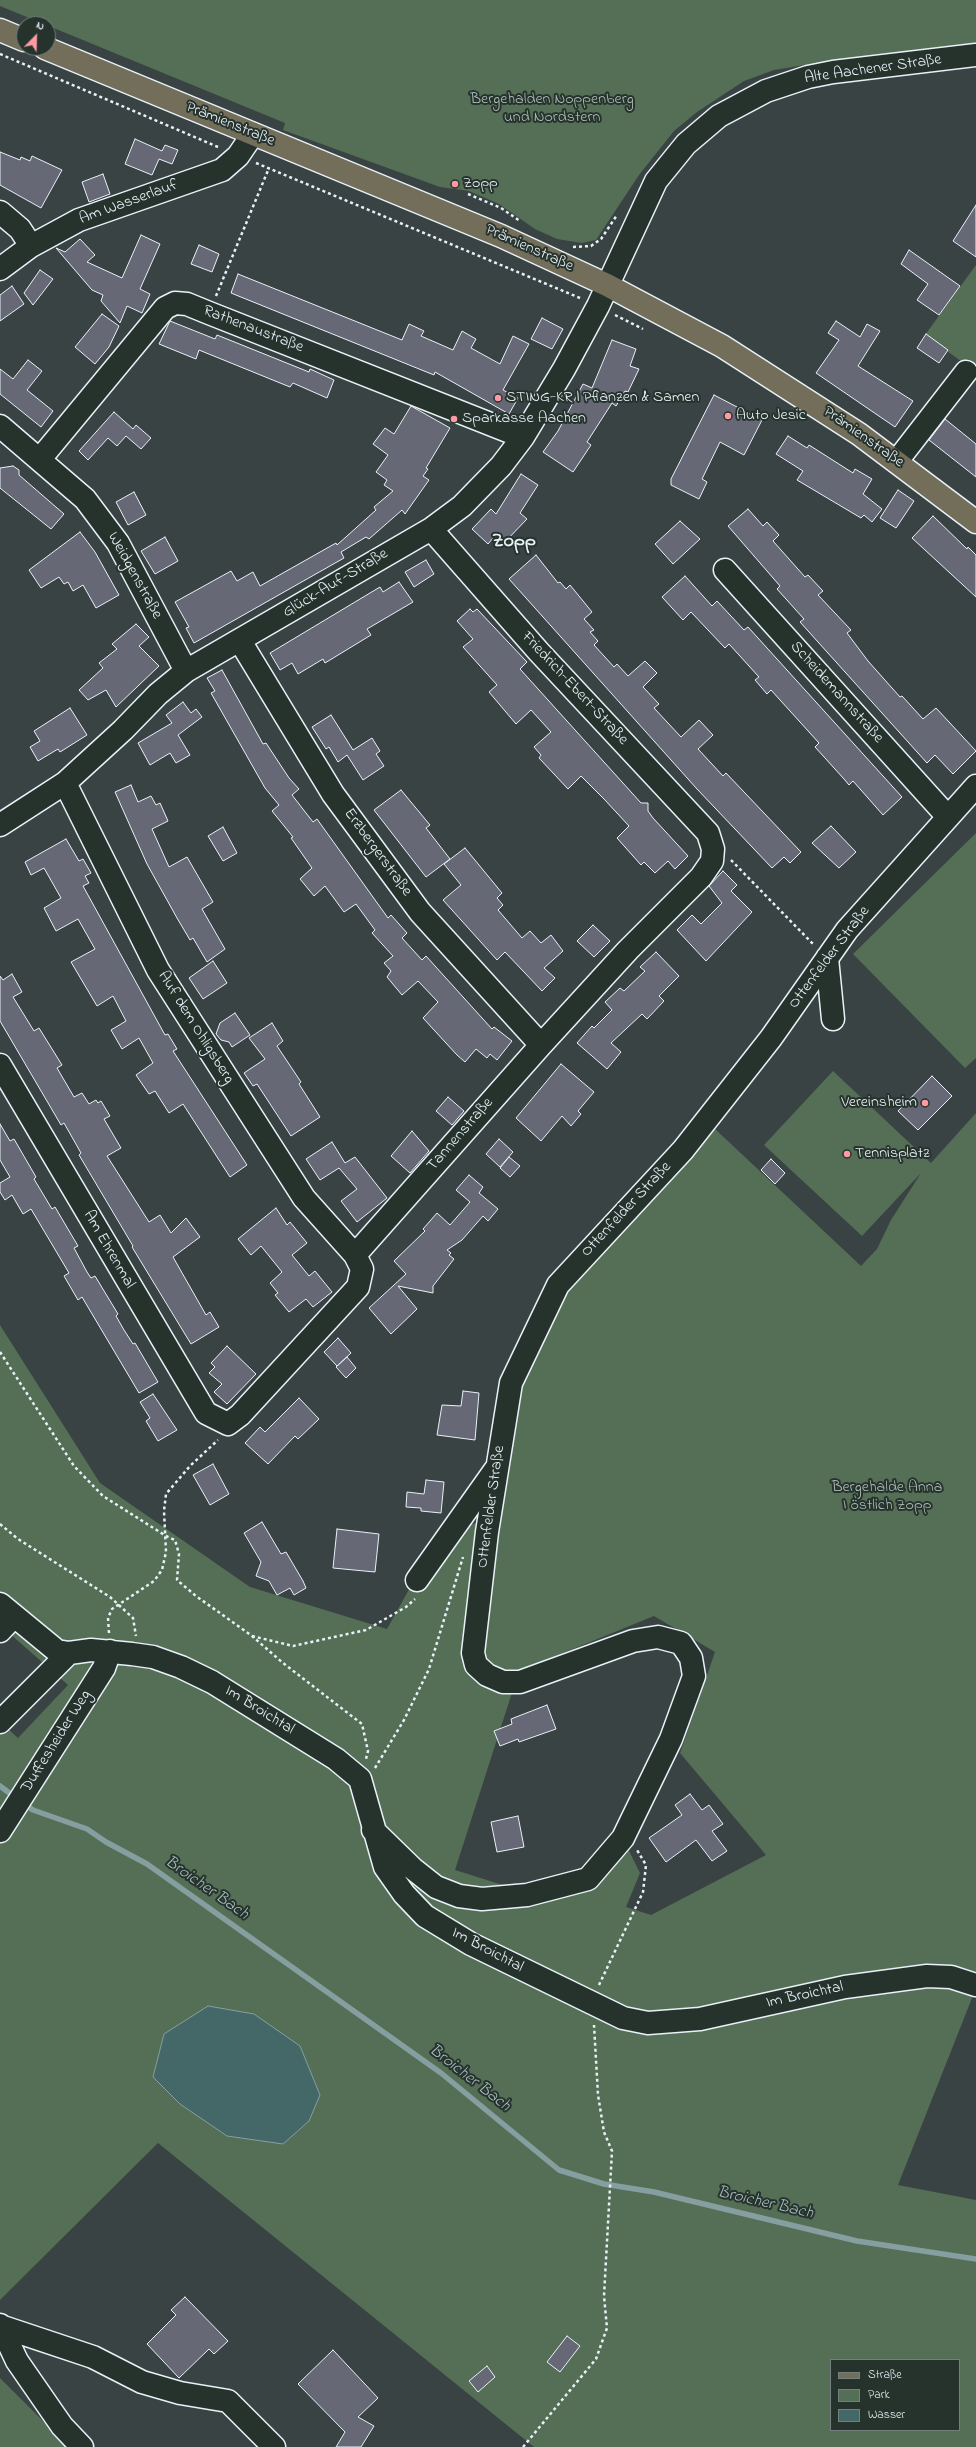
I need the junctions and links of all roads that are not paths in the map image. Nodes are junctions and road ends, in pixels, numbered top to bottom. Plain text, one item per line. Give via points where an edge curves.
1 (0, 30) edge
2 (16, 37) edge
3 (56, 53) edge
4 (976, 55) edge
5 (253, 134) junction
6 (0, 212) edge
7 (31, 246) junction
8 (0, 269) edge
9 (607, 285) junction
10 (966, 372) dead end
11 (0, 426) edge
12 (523, 437) junction
13 (40, 459) junction
14 (897, 461) junction
15 (976, 522) edge
16 (431, 529) junction
17 (724, 570) dead end
18 (240, 641) junction
19 (186, 671) junction
20 (65, 783) junction
21 (976, 786) edge
22 (947, 816) junction
23 (0, 825) edge
24 (713, 849) joint
25 (827, 958) junction
26 (832, 1019) dead end
27 (541, 1045) junction
28 (0, 1065) edge
29 (355, 1255) junction
30 (498, 1466) junction
31 (417, 1580) road end
32 (5, 1617) edge
33 (110, 1651) junction
34 (69, 1653) junction
35 (0, 1722) edge
36 (373, 1830) junction
37 (0, 1831) edge
38 (976, 1985) edge
39 (1, 2326) edge
40 (82, 2447) edge
41 (274, 2447) edge

1 - 2 main road
3 - 5 main road, Prämienstraße
4 - 9 street, Alte Aachener Straße via 808,77 766,91 719,116 686,144 656,181
5 - 7 street, Am Wasserlauf via 238,156 222,170 79,220
5 - 9 main road, Prämienstraße via 526,246
6 - 7 street via 20,229
7 - 8 street, Am Wasserlauf
9 - 12 street, Glück-Auf-Straße via 564,369
9 - 14 main road, Prämienstraße via 722,346
10 - 14 street
11 - 13 street, Weidgenstraße
12 - 13 street, Rathenaustraße via 187,304 175,303 165,308
12 - 16 street, Glück-Auf-Straße via 501,466 462,506
13 - 19 street, Weidgenstraße via 85,499 118,543
14 - 15 main road, Prämienstraße
16 - 18 street, Glück-Auf-Straße
16 - 24 street, Friedrich-Ebert-Straße via 539,652 708,833
17 - 22 street, Scheidemannstraße
18 - 19 street, Glück-Auf-Straße
18 - 27 street, Erzbergerstraße via 333,794 420,912
19 - 20 street, Glück-Auf-Straße via 158,694
20 - 23 street, Glück-Auf-Straße
20 - 29 street, Auf dem Ohligsberg via 158,970 304,1198
21 - 22 street, Ottenfelder Straße
22 - 25 street, Ottenfelder Straße via 847,930
24 - 27 street, Tannenstraße via 712,861 701,877 628,950
25 - 26 street
25 - 30 street, Ottenfelder Straße via 771,1038 683,1150 558,1285 511,1383
27 - 29 street, Tannenstraße
28 - 29 street, Am Ehrenmal via 206,1413 228,1424 240,1415 358,1287 362,1269
30 - 31 street
30 - 36 street, Ottenfelder Straße via 473,1653 476,1665 486,1674 503,1682 520,1682 633,1640 658,1636 681,1644 691,1658 694,1676 671,1739 623,1838 588,1879 527,1895 482,1899 459,1896 436,1886 412,1868
32 - 34 street via 57,1651
33 - 34 street, Im Broichtal
33 - 36 street, Im Broichtal via 153,1657 182,1667 212,1682 336,1759 360,1779
33 - 37 street, Duffesheider Weg via 104,1668
34 - 35 street
36 - 38 street, Im Broichtal via 385,1867 404,1894 425,1916 471,1944 623,2018 648,2023 700,2019 845,1987 927,1976 951,1977
39 - 40 street via 17,2361 62,2426
39 - 41 street via 93,2357 142,2382 180,2393 228,2401

